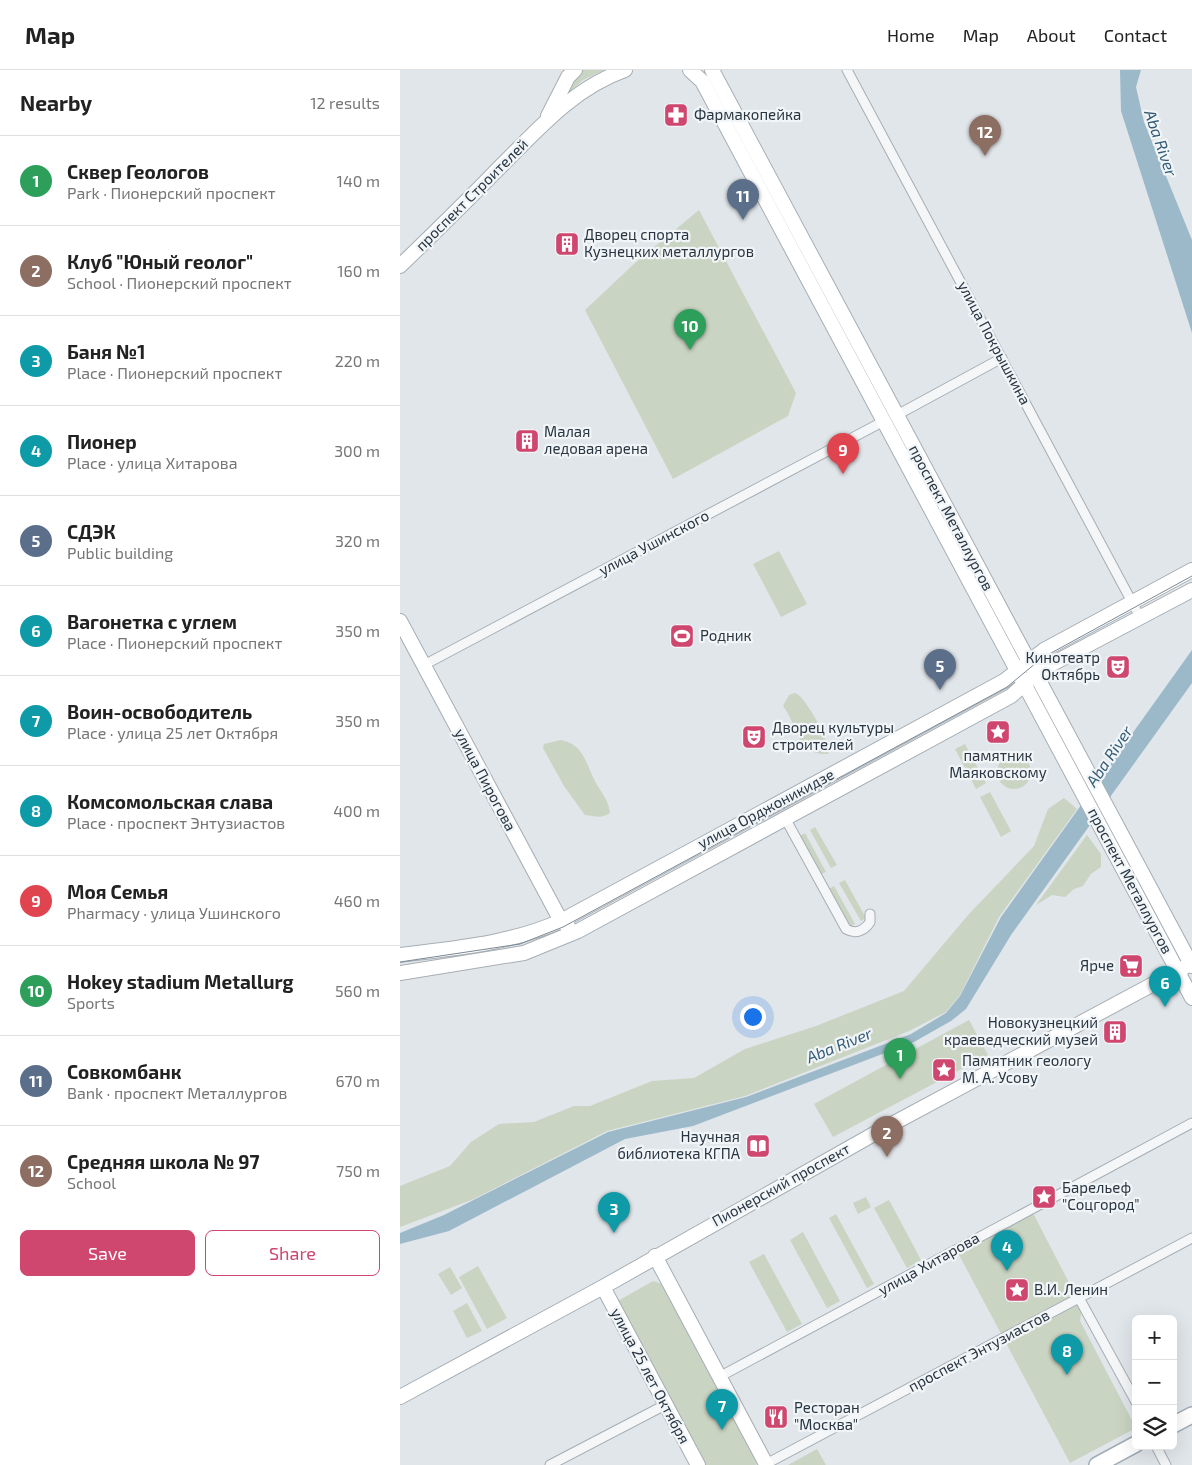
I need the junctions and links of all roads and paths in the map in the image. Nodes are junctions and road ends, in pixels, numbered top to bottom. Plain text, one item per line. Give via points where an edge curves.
1 (625, 70) edge
2 (690, 70) edge
3 (712, 70) edge
4 (848, 70) edge
5 (571, 72) edge
6 (544, 123) junction
7 (400, 266) edge
8 (1002, 358) junction
9 (897, 415) junction
10 (884, 421) junction
11 (1192, 570) edge
12 (1192, 590) edge
13 (1132, 602) junction
14 (1140, 617) junction
15 (400, 621) edge
16 (1028, 661) junction
17 (424, 665) junction
18 (1017, 671) junction
19 (1035, 674) junction
20 (1024, 685) junction
21 (1073, 760) junction
22 (785, 818) junction
23 (870, 914) dead end
24 (561, 921) junction
25 (578, 932) junction
26 (400, 955) edge
27 (1186, 965) edge
28 (400, 974) edge
29 (1192, 998) edge
30 (1192, 1123) edge
31 (1192, 1238) edge
32 (655, 1256) junction
33 (603, 1287) junction
34 (1079, 1298) junction
35 (719, 1377) junction
36 (1132, 1395) edge
37 (400, 1397) edge
38 (665, 1405) junction
39 (1192, 1415) edge
40 (1177, 1422) edge
41 (1132, 1446) edge
42 (1158, 1450) edge
43 (766, 1464) edge
44 (550, 1465) edge
45 (698, 1465) edge
46 (1097, 1465) edge
47 (1166, 1465) edge

1 - 6 main road via 592,84
2 - 10 main road, проспект Металлургов via 702,80
3 - 9 main road, проспект Металлургов
4 - 8 street, улица Покрышкина
5 - 6 main road
6 - 7 main road, проспект Строителей
8 - 9 street
8 - 13 street, улица Покрышкина
9 - 16 main road, проспект Металлургов
10 - 17 street, улица Ушинского
10 - 18 main road, проспект Металлургов
11 - 13 main road, улица Орджоникидзе
12 - 14 main road, улица Орджоникидзе
13 - 14 street, улица Покрышкина
13 - 16 main road, улица Орджоникидзе
14 - 19 main road, улица Орджоникидзе
15 - 17 main road, улица Пирогова
16 - 18 main road, улица Орджоникидзе
16 - 19 main road, проспект Металлургов
17 - 24 main road, улица Пирогова
18 - 20 main road, проспект Металлургов
18 - 24 main road, улица Орджоникидзе via 1004,681
19 - 20 main road, улица Орджоникидзе
19 - 21 main road, проспект Металлургов
20 - 21 main road, проспект Металлургов
20 - 22 main road, улица Орджоникидзе via 1011,696
21 - 27 main road, проспект Металлургов
22 - 23 street via 846,929 862,930 870,922
22 - 25 main road, улица Орджоникидзе
24 - 25 main road, улица Пирогова
24 - 26 main road, улица Орджоникидзе via 521,937
25 - 28 main road, улица Орджоникидзе via 516,955
27 - 29 main road, проспект Металлургов
27 - 32 main road, Пионерский проспект
30 - 35 street, улица Хитарова
31 - 34 street, проспект Энтузиастов
32 - 33 main road, Пионерский проспект
32 - 35 main road
33 - 37 main road, Пионерский проспект
33 - 38 main road, улица 25 лет Октября
34 - 36 street
34 - 43 street, проспект Энтузиастов
35 - 43 main road
38 - 44 street
38 - 45 main road, улица 25 лет Октября
39 - 40 main road
41 - 46 main road
42 - 47 street

